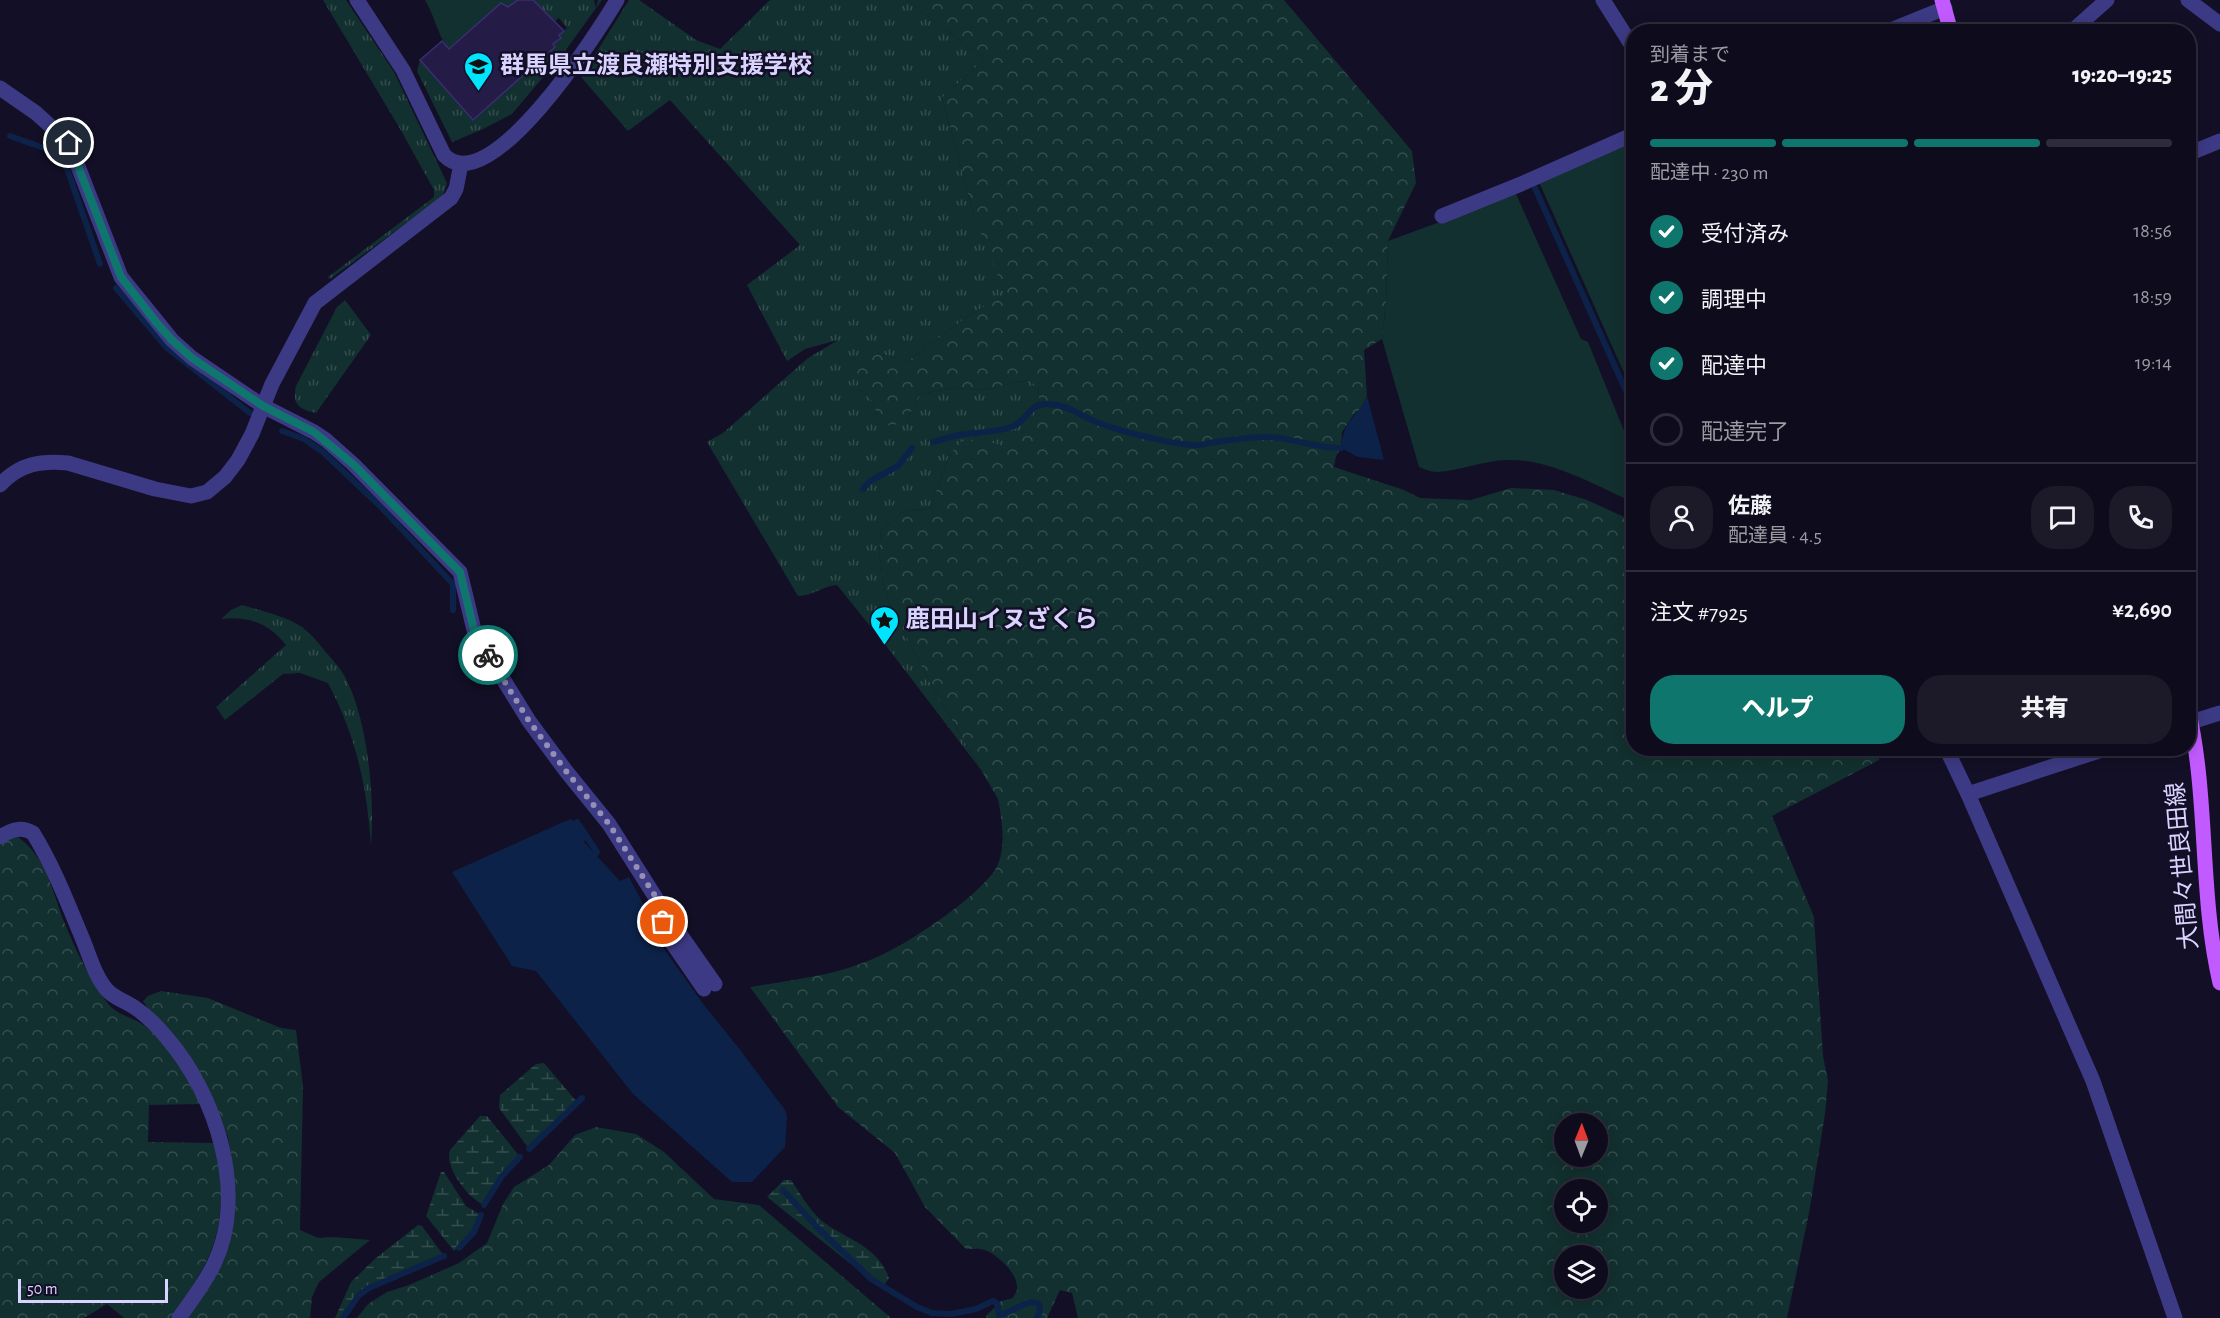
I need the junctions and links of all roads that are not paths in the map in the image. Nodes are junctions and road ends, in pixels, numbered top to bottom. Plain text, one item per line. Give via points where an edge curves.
1 (357, 0) edge
2 (617, 0) edge
3 (1602, 0) edge
4 (2107, 0) edge
5 (2188, 0) edge
6 (1943, 4) edge
7 (1902, 24) edge
8 (1949, 24) edge
9 (2081, 24) edge
10 (2220, 24) edge
11 (1626, 37) edge
12 (0, 88) edge
13 (1626, 138) edge
14 (2220, 141) edge
15 (2196, 151) edge
16 (461, 164) junction
17 (1442, 216) dead end
18 (263, 406) junction
19 (0, 485) edge
20 (2220, 713) edge
21 (2196, 717) edge
22 (1950, 756) edge
23 (2084, 756) edge
24 (2194, 756) edge
25 (1968, 794) junction
26 (0, 837) edge
27 (2220, 983) edge
28 (709, 986) dead end
29 (179, 1318) edge
30 (2175, 1318) edge

1 - 16 street via 403,69 444,155
2 - 16 street via 573,66 529,119 501,146 473,162
3 - 11 street
4 - 9 street
5 - 10 street
6 - 7 street
6 - 8 main road
12 - 18 street via 69,143 121,277 141,303 182,350
13 - 17 street
14 - 15 street
16 - 18 street via 451,198 315,303
18 - 19 street via 238,460 207,492 191,496 54,462 23,467
18 - 28 street via 326,440 460,572 474,630 482,645 529,721 609,824 668,916 663,922 664,931
20 - 21 street
22 - 25 street
23 - 25 street
24 - 27 main road, 大間々世良田線 via 2212,948
25 - 30 street via 2093,1081
26 - 29 street via 20,829 33,833 108,991 133,1006 167,1037 188,1068 216,1124 227,1192 222,1240 214,1264

